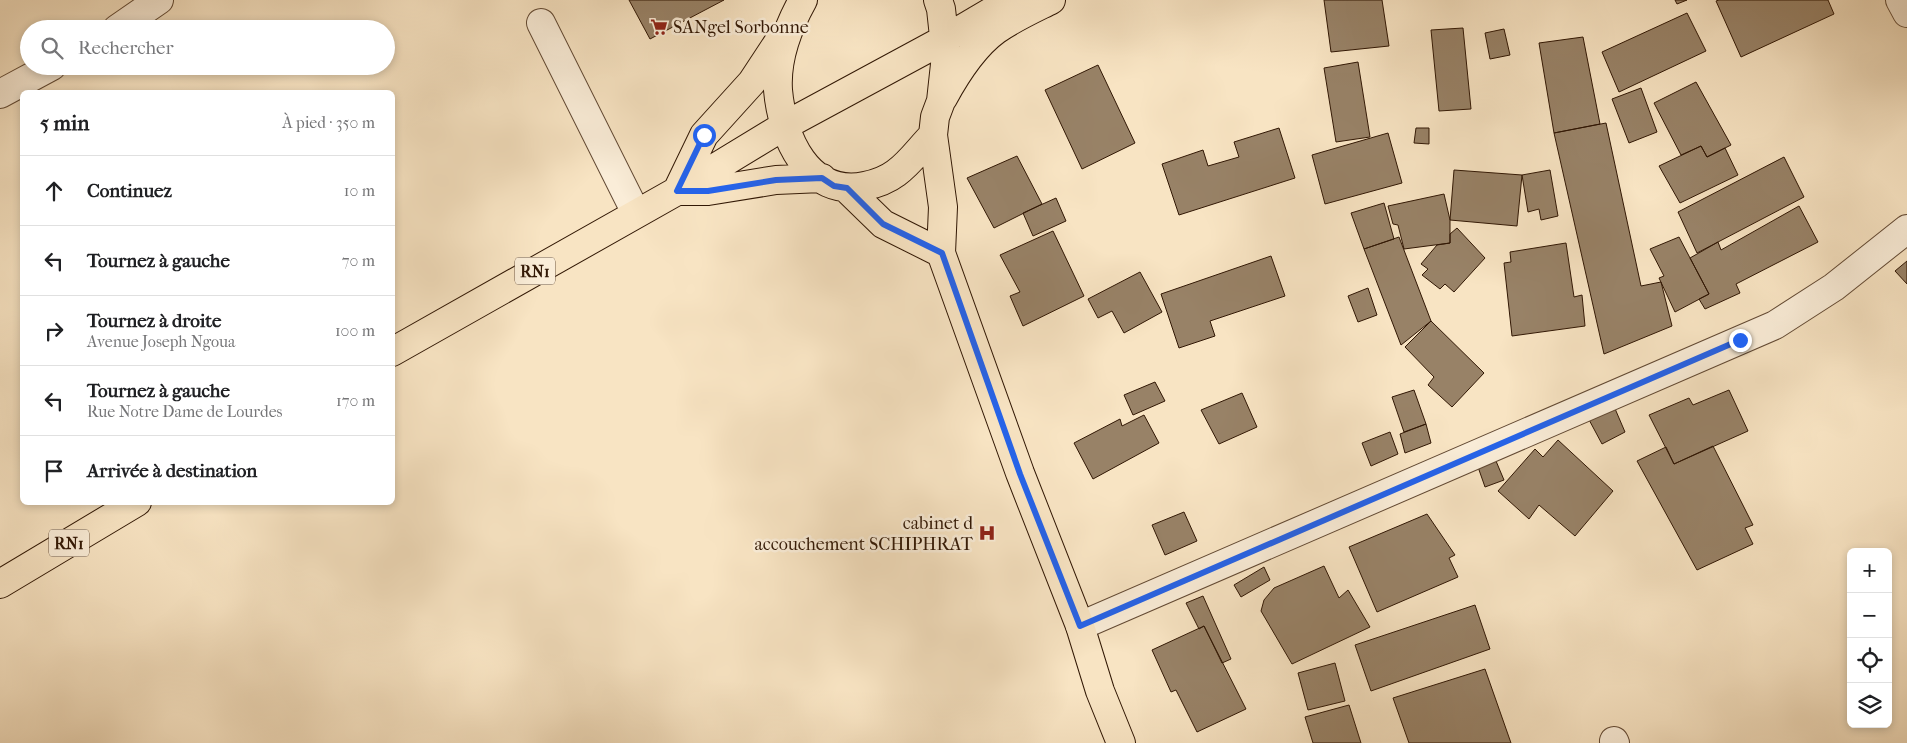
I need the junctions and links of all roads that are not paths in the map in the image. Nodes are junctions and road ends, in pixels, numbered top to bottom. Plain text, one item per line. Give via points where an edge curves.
1 (159, 0) edge
2 (938, 0) edge
3 (1011, 0) edge
4 (1051, 0) edge
5 (1900, 0) edge
6 (797, 11) edge
7 (1907, 13) edge
8 (130, 20) edge
9 (541, 23) dead end
10 (945, 39) junction
11 (35, 75) edge
12 (0, 94) edge
13 (942, 101) junction
14 (784, 126) junction
15 (933, 135) junction
16 (834, 183) junction
17 (677, 191) junction
18 (636, 214) junction
19 (1907, 229) edge
20 (942, 253) junction
21 (395, 350) edge
22 (132, 505) edge
23 (0, 584) edge
24 (1080, 626) junction
25 (1121, 743) edge

1 - 8 street
2 - 10 main road
3 - 10 main road, RN1
4 - 13 main road via 1011,20 987,38 953,81
5 - 7 street
6 - 14 main road via 780,61 778,89
6 - 17 main road via 752,82 704,135
9 - 18 street
10 - 13 main road
10 - 14 main road, RN1
11 - 12 street
13 - 15 main road via 935,117
14 - 16 main road via 795,152 809,170
14 - 17 main road, RN1
15 - 16 main road via 896,173 873,184
15 - 20 main road via 943,208
16 - 17 main road via 776,180 708,191
16 - 20 main road via 883,224
17 - 18 main road, RN1
18 - 21 main road, RN1
19 - 24 street via 1834,287 1775,325
20 - 24 main road via 1020,474
22 - 23 main road, RN1
24 - 25 main road

